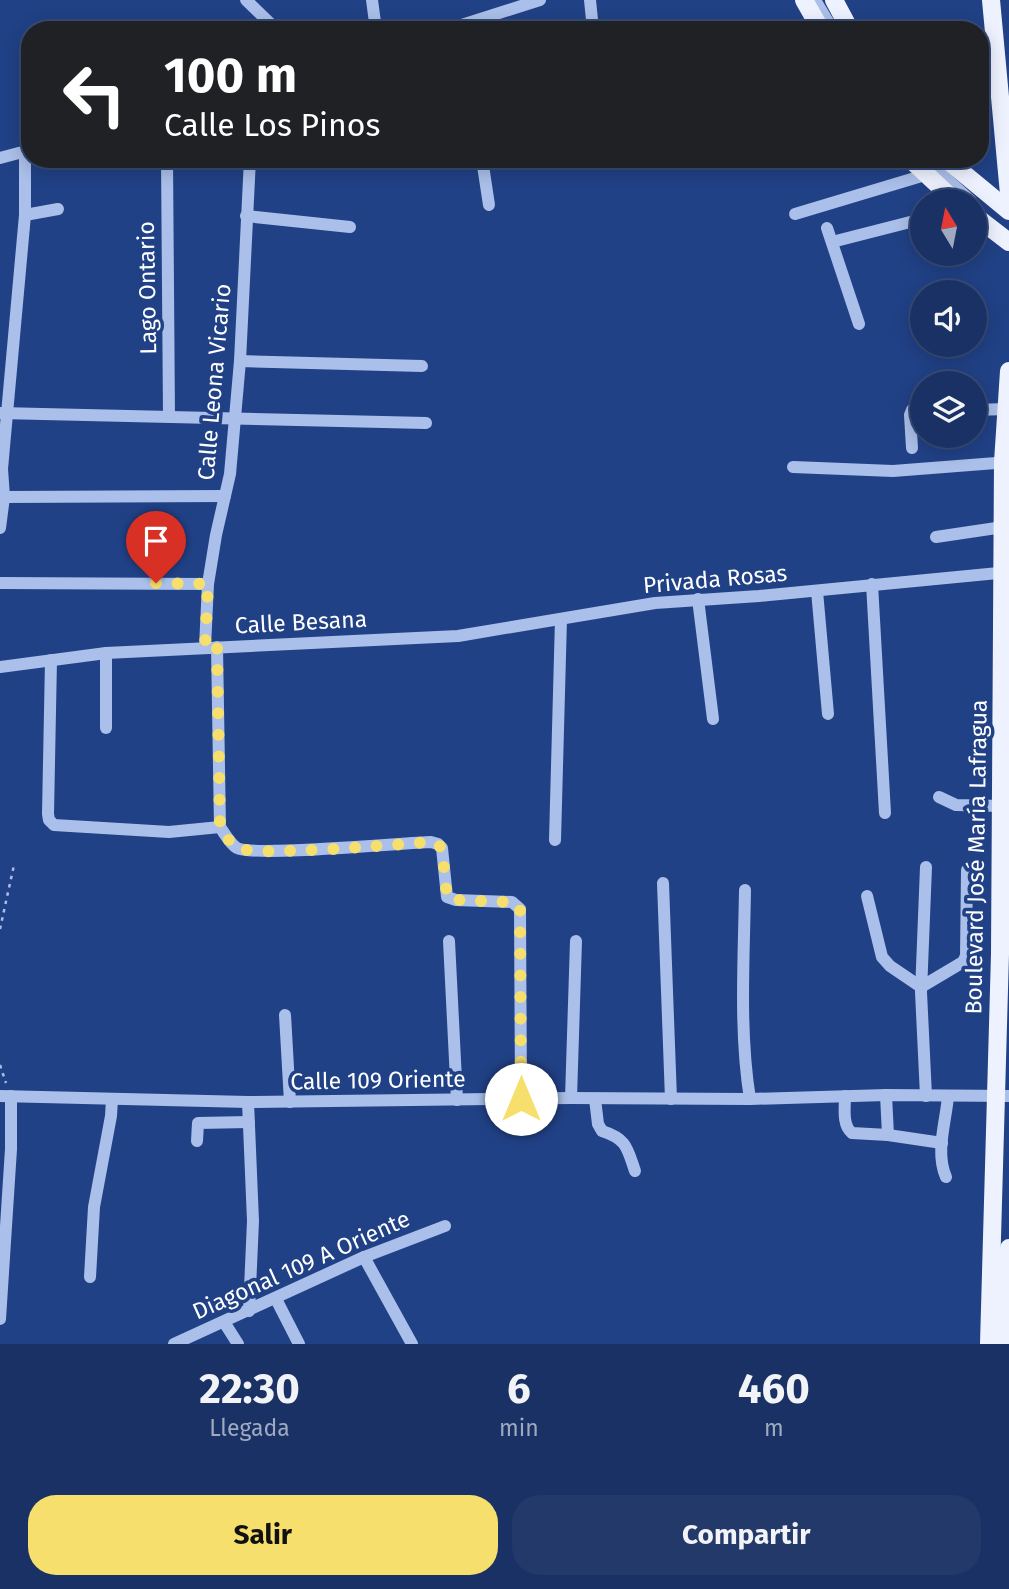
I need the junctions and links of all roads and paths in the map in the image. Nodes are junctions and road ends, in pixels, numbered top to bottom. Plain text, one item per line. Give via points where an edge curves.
1 (246, 0) edge
2 (372, 0) edge
3 (540, 0) edge
4 (590, 0) edge
5 (804, 0) edge
6 (814, 0) edge
7 (826, 0) edge
8 (834, 0) edge
9 (991, 0) edge
10 (268, 21) edge
11 (375, 21) edge
12 (480, 21) edge
13 (592, 21) edge
14 (816, 21) edge
15 (827, 21) edge
16 (837, 21) edge
17 (845, 21) edge
18 (21, 153) edge
19 (0, 158) edge
20 (26, 168) edge
21 (167, 168) edge
22 (249, 168) edge
23 (483, 168) edge
24 (922, 168) edge
25 (926, 168) edge
26 (926, 168) edge
27 (946, 168) edge
28 (957, 168) edge
29 (944, 189) edge
30 (954, 189) edge
31 (1009, 194) edge
32 (489, 205) dead end
33 (58, 209) dead end
34 (1009, 211) edge
35 (795, 214) dead end
36 (987, 214) edge
37 (25, 215) junction
38 (246, 216) junction
39 (1009, 220) edge
40 (910, 222) edge
41 (987, 225) edge
42 (350, 227) dead end
43 (827, 228) dead end
44 (1009, 232) edge
45 (832, 242) junction
46 (1009, 242) edge
47 (859, 324) dead end
48 (240, 361) junction
49 (422, 366) dead end
50 (1009, 371) edge
51 (1006, 409) junction
52 (987, 410) edge
53 (4, 413) edge
54 (169, 416) junction
55 (235, 419) junction
56 (426, 422) dead end
57 (1006, 462) edge
58 (793, 467) dead end
59 (225, 496) junction
60 (4, 497) junction
61 (1003, 527) junction
62 (0, 528) edge
63 (936, 537) dead end
64 (1006, 572) edge
65 (0, 583) edge
66 (208, 584) junction
67 (872, 584) junction
68 (817, 591) junction
69 (698, 599) junction
70 (561, 619) junction
71 (211, 647) junction
72 (106, 653) junction
73 (51, 660) junction
74 (0, 667) edge
75 (828, 714) dead end
76 (713, 719) dead end
77 (106, 727) dead end
78 (939, 797) dead end
79 (1002, 806) junction
80 (884, 813) dead end
81 (220, 828) junction
82 (555, 841) dead end
83 (14, 865) dead end
84 (926, 867) dead end
85 (967, 870) dead end
86 (663, 883) dead end
87 (745, 890) dead end
88 (867, 896) dead end
89 (0, 929) edge
90 (576, 941) dead end
91 (449, 942) dead end
92 (921, 987) junction
93 (285, 1016) dead end
94 (0, 1065) edge
95 (886, 1095) junction
96 (6, 1096) edge
97 (845, 1096) junction
98 (926, 1096) junction
99 (948, 1096) junction
100 (1003, 1096) edge
101 (571, 1098) junction
102 (595, 1098) junction
103 (112, 1099) junction
104 (521, 1099) junction
105 (671, 1099) junction
106 (750, 1099) junction
107 (457, 1100) junction
108 (248, 1102) junction
109 (290, 1102) junction
110 (249, 1122) junction
111 (888, 1135) junction
112 (197, 1141) dead end
113 (942, 1143) junction
114 (635, 1171) dead end
115 (946, 1177) dead end
116 (445, 1226) dead end
117 (1009, 1248) edge
118 (364, 1257) junction
119 (90, 1277) dead end
120 (276, 1299) junction
121 (249, 1311) junction
122 (0, 1319) edge
123 (224, 1322) junction
124 (174, 1344) edge
125 (238, 1344) edge
126 (299, 1344) edge
127 (412, 1344) edge
128 (989, 1344) edge
129 (1006, 1344) edge

1 - 10 street
2 - 11 street
3 - 12 street
4 - 13 street
5 - 14 main road
6 - 15 street
7 - 16 street
8 - 17 main road
9 - 31 main road
18 - 19 street
20 - 37 street
21 - 54 street, Lago Ontario
22 - 38 street, Calle Leona Vicario
23 - 32 street
24 - 35 street
25 - 29 main road
26 - 30 street
27 - 39 street
28 - 34 main road
33 - 37 street
36 - 44 street
37 - 53 street
38 - 42 street
38 - 48 street, Calle Leona Vicario
40 - 45 street
41 - 46 main road
43 - 45 street
45 - 47 street
48 - 49 street
48 - 55 street, Calle Leona Vicario
50 - 51 main road, Boulevard José María Lafragua
51 - 52 street
51 - 57 main road, Boulevard José María Lafragua
53 - 54 street
53 - 60 street
54 - 55 street
55 - 56 street
55 - 59 street, Calle Leona Vicario
57 - 58 street via 893,471
57 - 61 main road, Boulevard José María Lafragua
59 - 60 street
59 - 66 street, Calle Leona Vicario
60 - 62 street
61 - 63 street
61 - 64 main road, Boulevard José María Lafragua
64 - 67 street, Privada Rosas
64 - 79 main road, Boulevard José María Lafragua
65 - 66 street
66 - 71 street, Calle Leona Vicario
67 - 68 street, Privada Rosas
67 - 80 street
68 - 69 street, Privada Rosas
68 - 75 street
69 - 70 street, Privada Rosas
69 - 76 street
70 - 71 street, Calle Besana via 458,636
70 - 82 street
71 - 72 street, Calle Besana
71 - 81 street, Calle Leona Vicario
72 - 73 street, Calle Besana
72 - 77 street
73 - 74 street, Calle Besana
73 - 81 street via 51,823 169,832
78 - 79 street via 956,806
79 - 100 main road, Boulevard José María Lafragua
81 - 104 street via 244,850 431,842 442,849 445,893 451,900 516,905 520,909
83 - 89 path
84 - 92 street
85 - 92 street via 966,956
86 - 105 street
87 - 106 street via 744,1039
88 - 92 street via 882,957
90 - 101 street
91 - 107 street
92 - 98 street
93 - 109 street
94 - 96 path
95 - 97 street, Calle 109 Oriente
95 - 98 street, Calle 109 Oriente
95 - 111 street
96 - 103 street, Calle 109 Oriente
96 - 122 street via 11,1149
97 - 106 street, Calle 109 Oriente
97 - 111 street via 848,1131
98 - 99 street, Calle 109 Oriente
99 - 100 street, Calle 109 Oriente
99 - 113 street
100 - 128 main road, Boulevard José María Lafragua
101 - 102 street, Calle 109 Oriente
101 - 104 street, Calle 109 Oriente
102 - 105 street, Calle 109 Oriente
102 - 114 street via 598,1124 602,1131 625,1142
103 - 108 street, Calle 109 Oriente
103 - 119 street via 94,1207
104 - 107 street, Calle 109 Oriente
105 - 106 street, Calle 109 Oriente
107 - 109 street, Calle 109 Oriente
108 - 109 street, Calle 109 Oriente
108 - 110 street
110 - 112 street via 198,1123
110 - 121 street via 253,1221
111 - 113 street
113 - 115 street
116 - 118 street, Diagonal 109 A Oriente
117 - 129 main road
118 - 120 street, Diagonal 109 A Oriente
118 - 127 street
120 - 121 street, Diagonal 109 A Oriente
120 - 126 street
121 - 123 street, Diagonal 109 A Oriente
123 - 124 street, Diagonal 109 A Oriente
123 - 125 street

